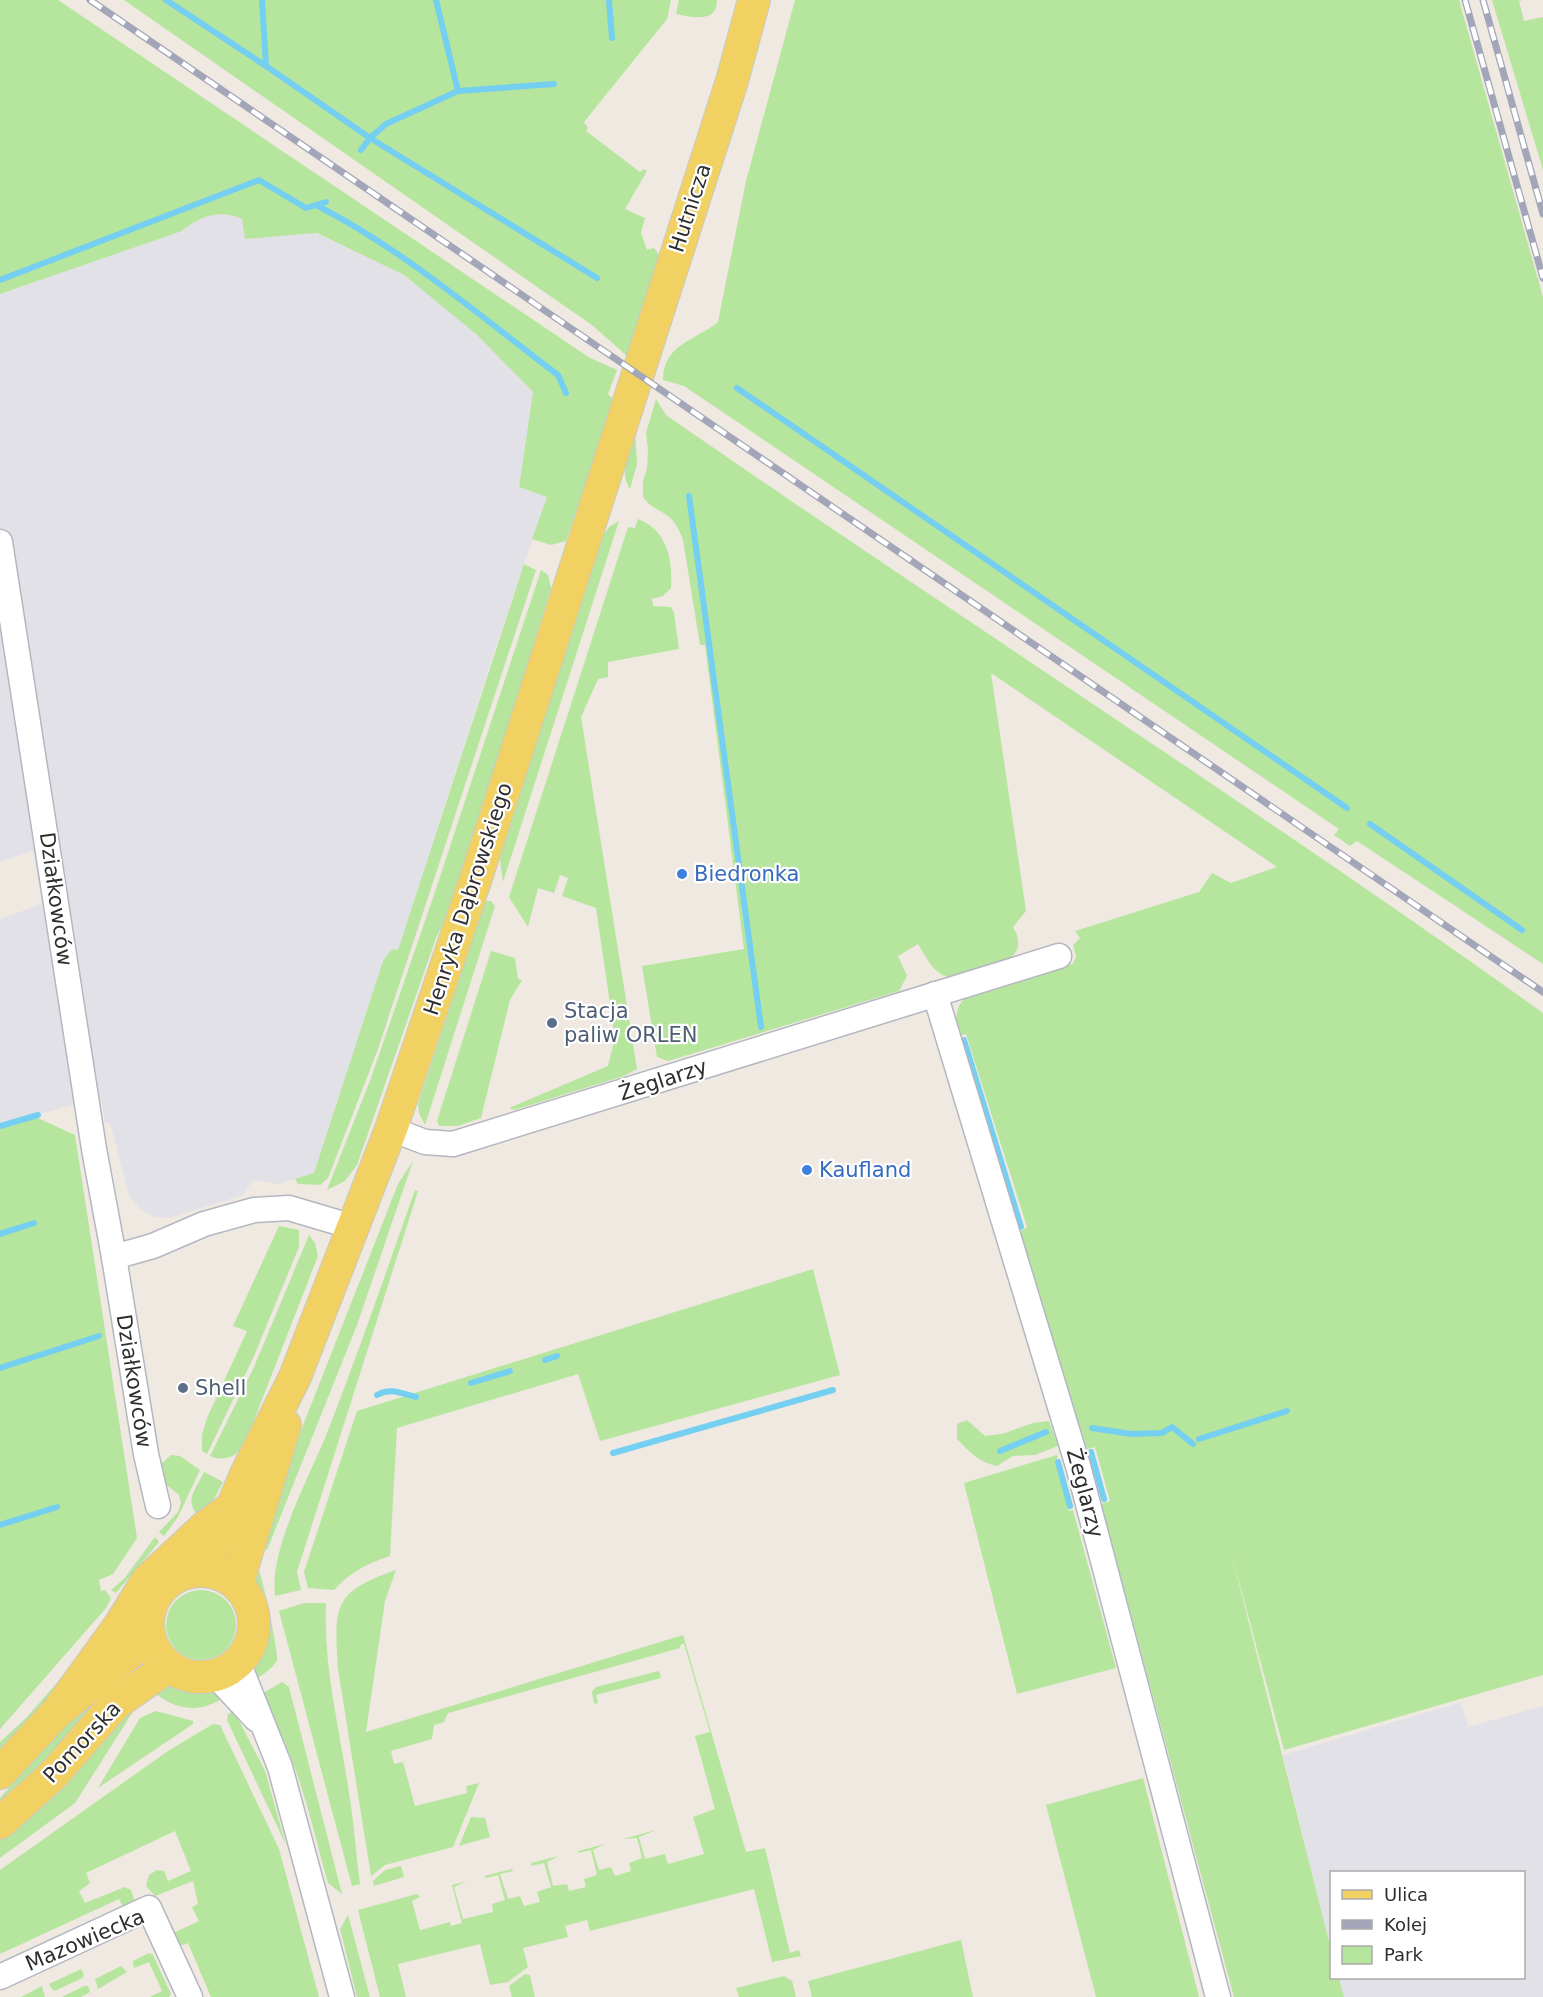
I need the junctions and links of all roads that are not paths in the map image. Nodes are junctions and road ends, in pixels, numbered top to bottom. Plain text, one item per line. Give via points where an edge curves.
1 (754, 0) edge
2 (623, 416) joint
3 (0, 542) edge
4 (1059, 956) dead end
5 (934, 994) junction
6 (391, 1129) junction
7 (353, 1227) junction
8 (114, 1257) junction
9 (295, 1377) junction
10 (158, 1506) dead end
11 (232, 1507) junction
12 (205, 1571) junction
13 (237, 1586) junction
14 (150, 1637) junction
15 (169, 1666) junction
16 (226, 1668) junction
17 (57, 1712) junction
18 (0, 1773) edge
19 (0, 1823) edge
20 (0, 1977) edge
21 (190, 1997) edge
22 (342, 1997) edge
23 (1218, 1997) edge

1 - 2 main road, Hutnicza via 732,81
2 - 6 main road, Henryka Dąbrowskiego via 475,881
3 - 8 street, Działkowców
4 - 5 street, Żeglarzy
5 - 6 street, Żeglarzy via 453,1144 425,1142
5 - 23 street, Żeglarzy via 1078,1467
6 - 7 main road, Henryka Dąbrowskiego
7 - 8 street via 289,1208 254,1210
7 - 9 main road, Henryka Dąbrowskiego
8 - 10 street, Działkowców
9 - 11 main road, Henryka Dąbrowskiego
9 - 13 main road, Henryka Dąbrowskiego via 280,1447
11 - 12 main road, Henryka Dąbrowskiego
11 - 17 main road via 147,1581
12 - 13 main road via 228,1578
12 - 14 main road via 177,1576 165,1584 150,1609
13 - 16 main road via 249,1603 254,1623 250,1644
14 - 15 main road via 160,1658
14 - 17 main road, Pomorska
15 - 16 main road via 191,1676
15 - 19 main road, Pomorska via 115,1704 53,1775
16 - 22 street via 261,1725 280,1767
17 - 18 main road, Pomorska
20 - 21 street, Mazowiecka via 150,1908

